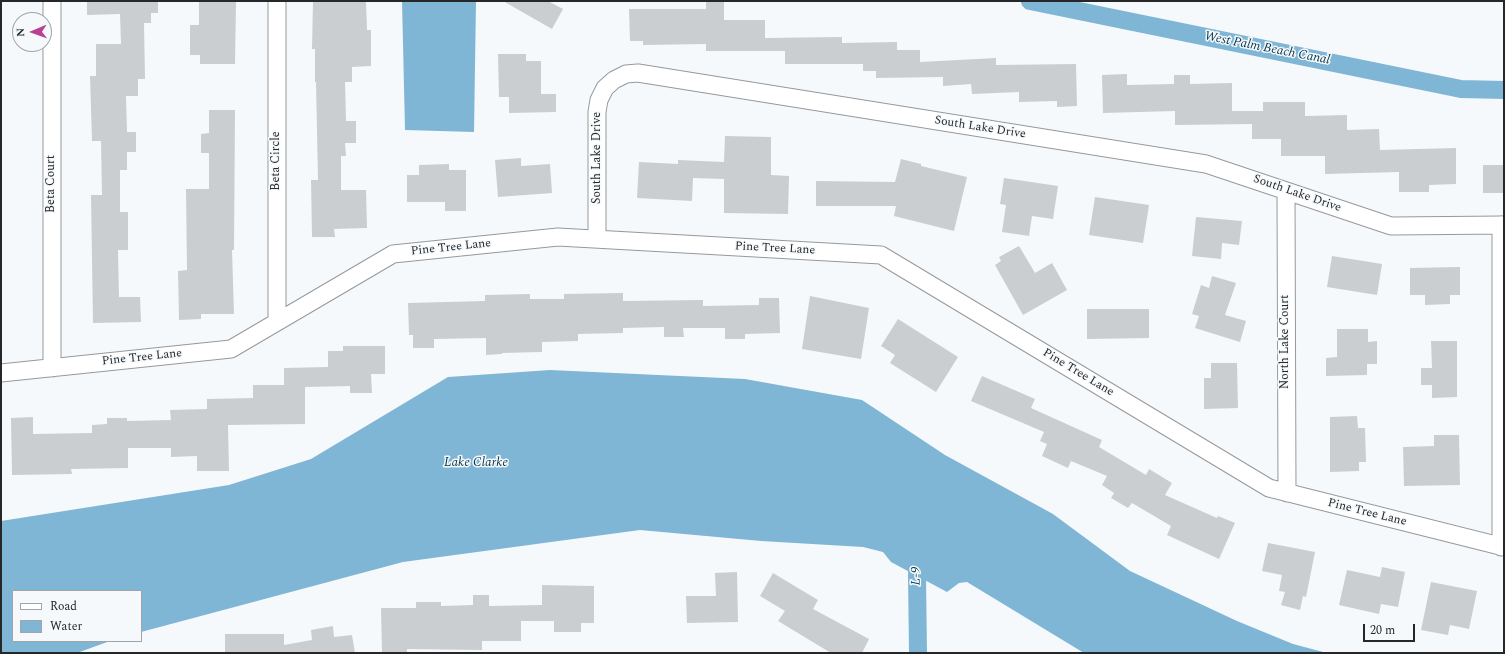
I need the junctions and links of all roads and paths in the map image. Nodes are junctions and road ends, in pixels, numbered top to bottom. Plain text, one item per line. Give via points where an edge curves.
1 (52, 1) edge
2 (277, 1) edge
3 (1286, 191) junction
4 (1502, 226) edge
5 (597, 239) junction
6 (278, 322) junction
7 (52, 368) junction
8 (1, 373) edge
9 (1287, 492) junction
10 (1503, 547) edge

1 - 7 street, Beta Court
2 - 6 street, Beta Circle
3 - 4 street, South Lake Drive via 1391,226
3 - 5 street, South Lake Drive via 1206,164 638,73 626,74 614,80 605,88 599,100
3 - 9 street, North Lake Court
4 - 10 street
5 - 6 street, Pine Tree Lane via 558,237 393,254
5 - 9 street, Pine Tree Lane via 881,255 1269,488
6 - 7 street, Pine Tree Lane via 231,349
7 - 8 street, Pine Tree Lane
9 - 10 street, Pine Tree Lane

